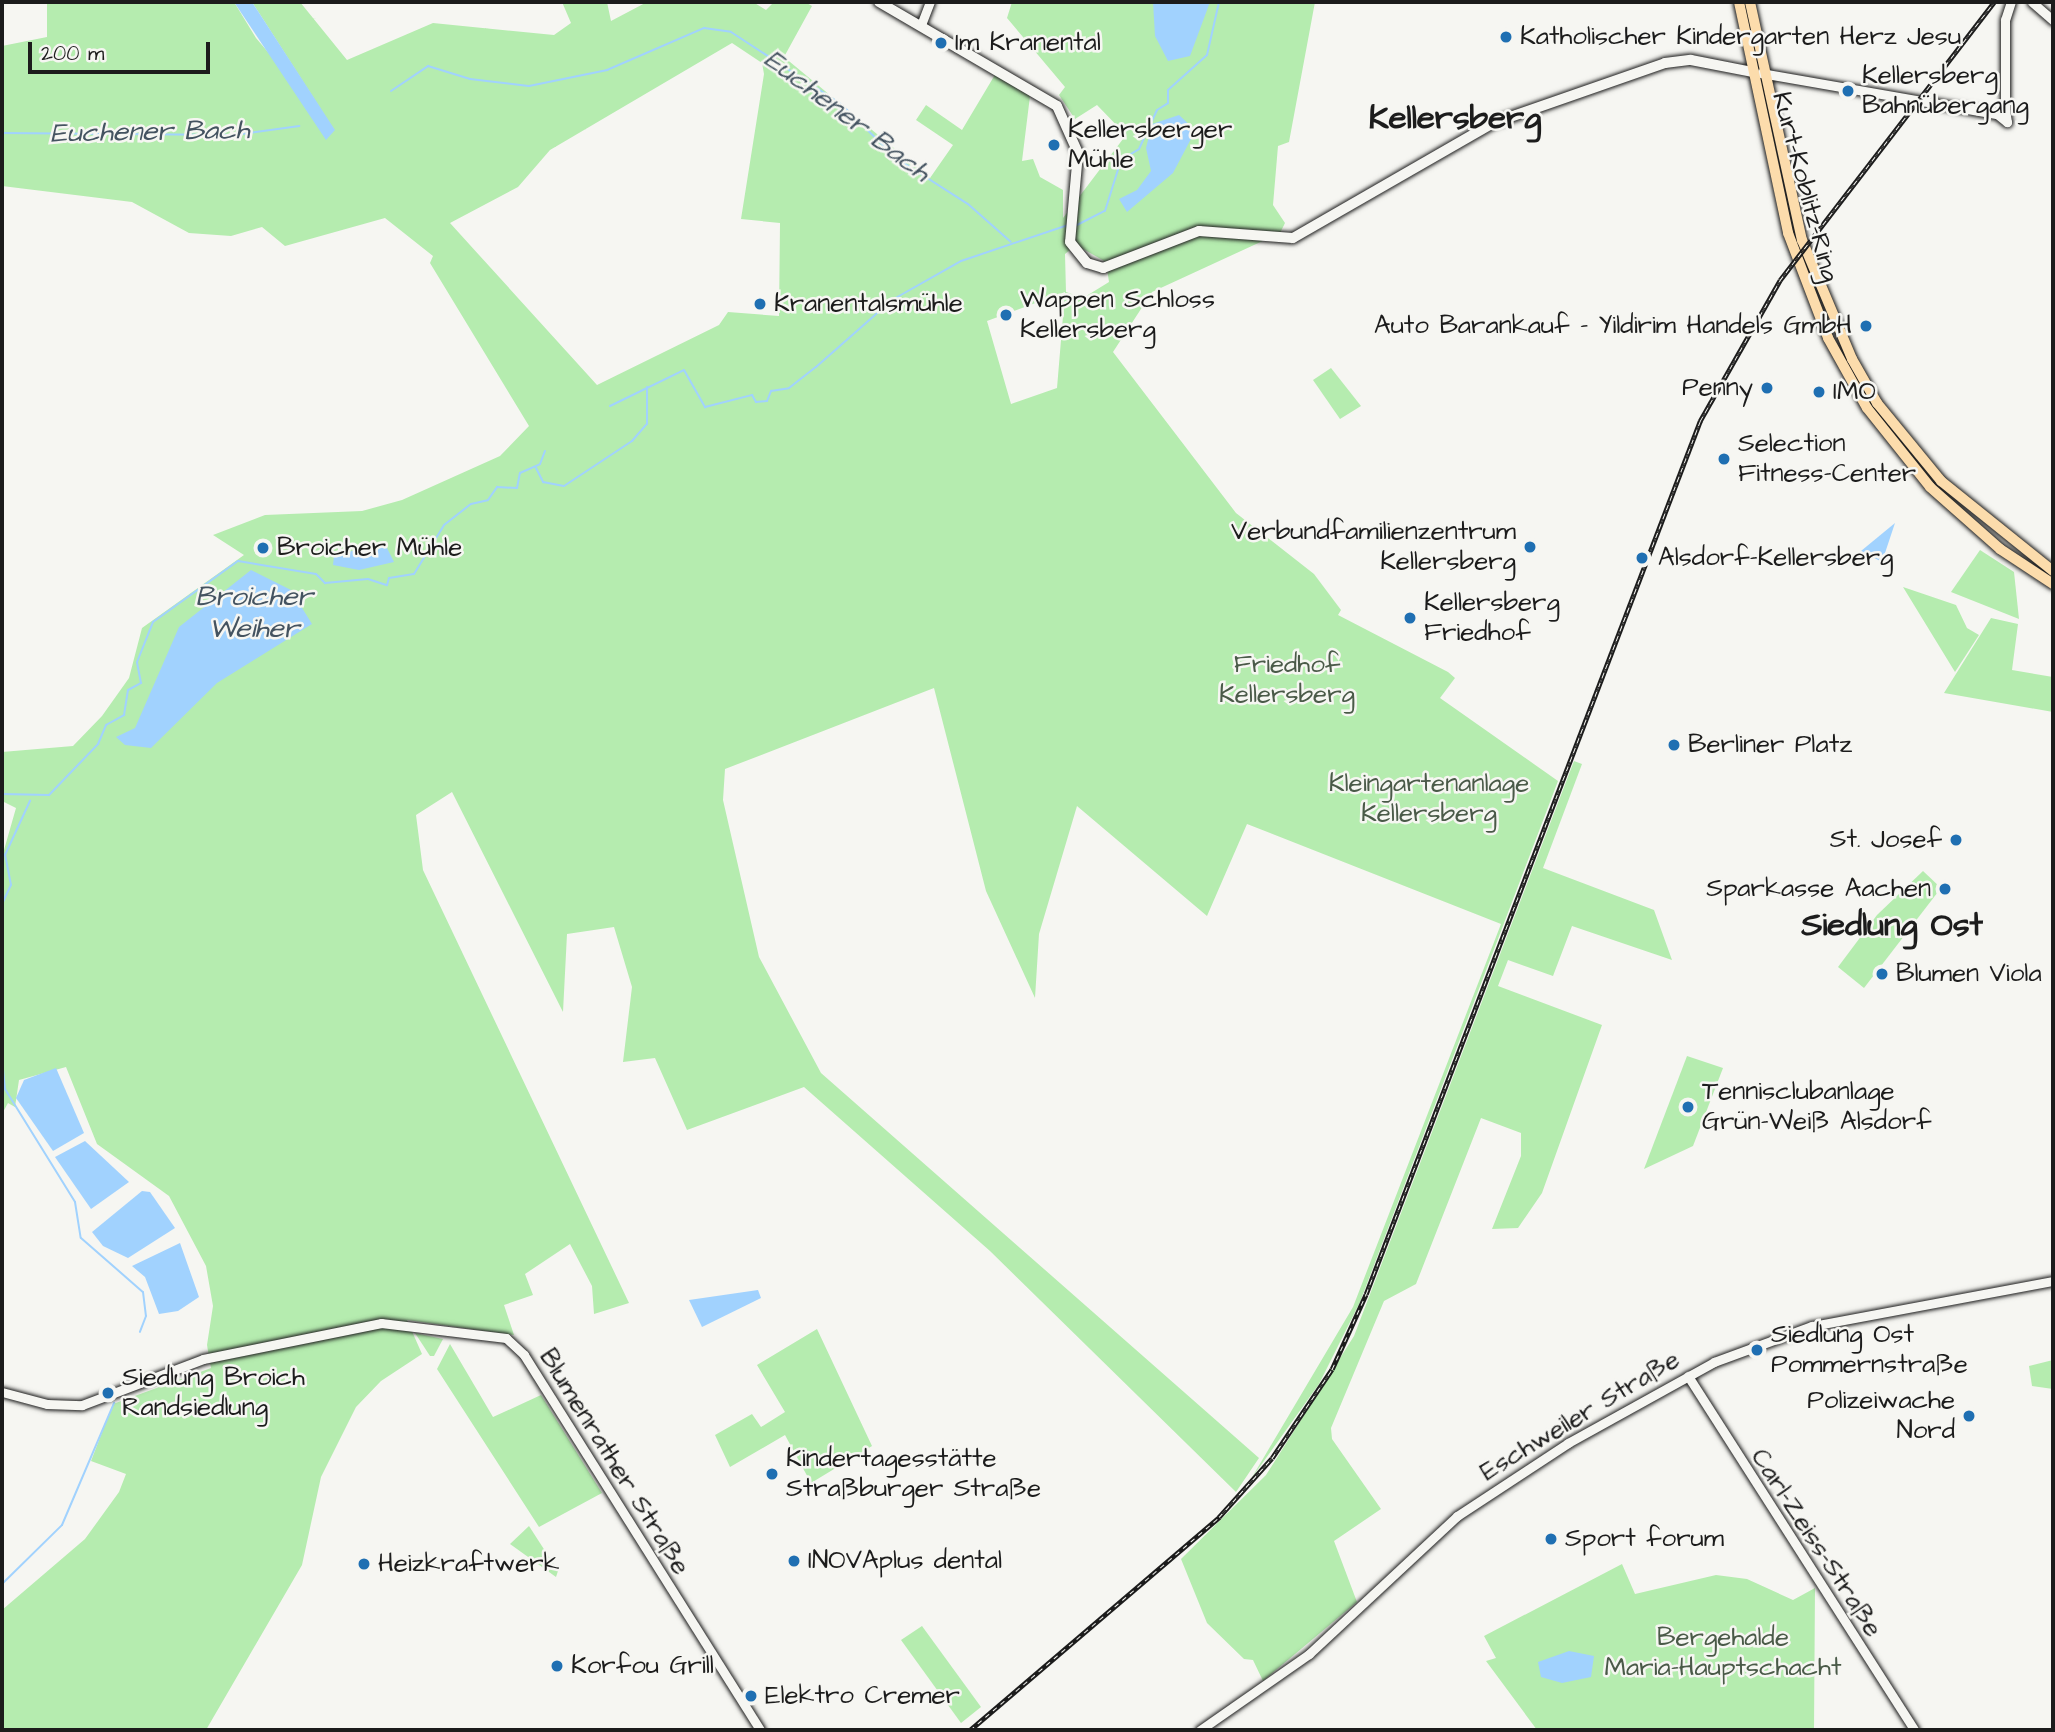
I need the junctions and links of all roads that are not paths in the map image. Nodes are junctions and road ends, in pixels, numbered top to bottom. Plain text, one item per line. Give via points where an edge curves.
1 (879, 2) edge
2 (930, 2) edge
3 (1739, 2) edge
4 (1750, 2) edge
5 (2011, 2) edge
6 (2032, 2) edge
7 (2053, 20) edge
8 (921, 25) junction
9 (1758, 73) junction
10 (2053, 572) edge
11 (2053, 584) edge
12 (2053, 1281) edge
13 (1688, 1376) junction
14 (2, 1392) edge
15 (760, 1730) edge
16 (1200, 1730) edge
17 (1914, 1730) edge

1 - 8 main road
2 - 8 street
3 - 9 main road, Kurt-Koblitz-Ring
4 - 9 main road, Kurt-Koblitz-Ring
5 - 9 street via 2005,20 2001,112
6 - 7 street
8 - 9 main road via 1057,107 1078,153 1068,231 1081,258 1103,268 1199,231 1238,229 1283,240 1506,118 1665,62
9 - 10 main road, Kurt-Koblitz-Ring via 1806,252 1867,385 1941,481
9 - 11 main road, Kurt-Koblitz-Ring via 1802,277 1857,391 1930,487 1990,541
12 - 13 street, Eschweiler Straße via 1812,1326 1755,1343
13 - 16 street, Eschweiler Straße via 1457,1516 1309,1654
13 - 17 street, Carl-Zeiss-Straße
14 - 15 street, Blumenrather Straße via 47,1404 82,1405 203,1359 381,1323 506,1338 524,1355

